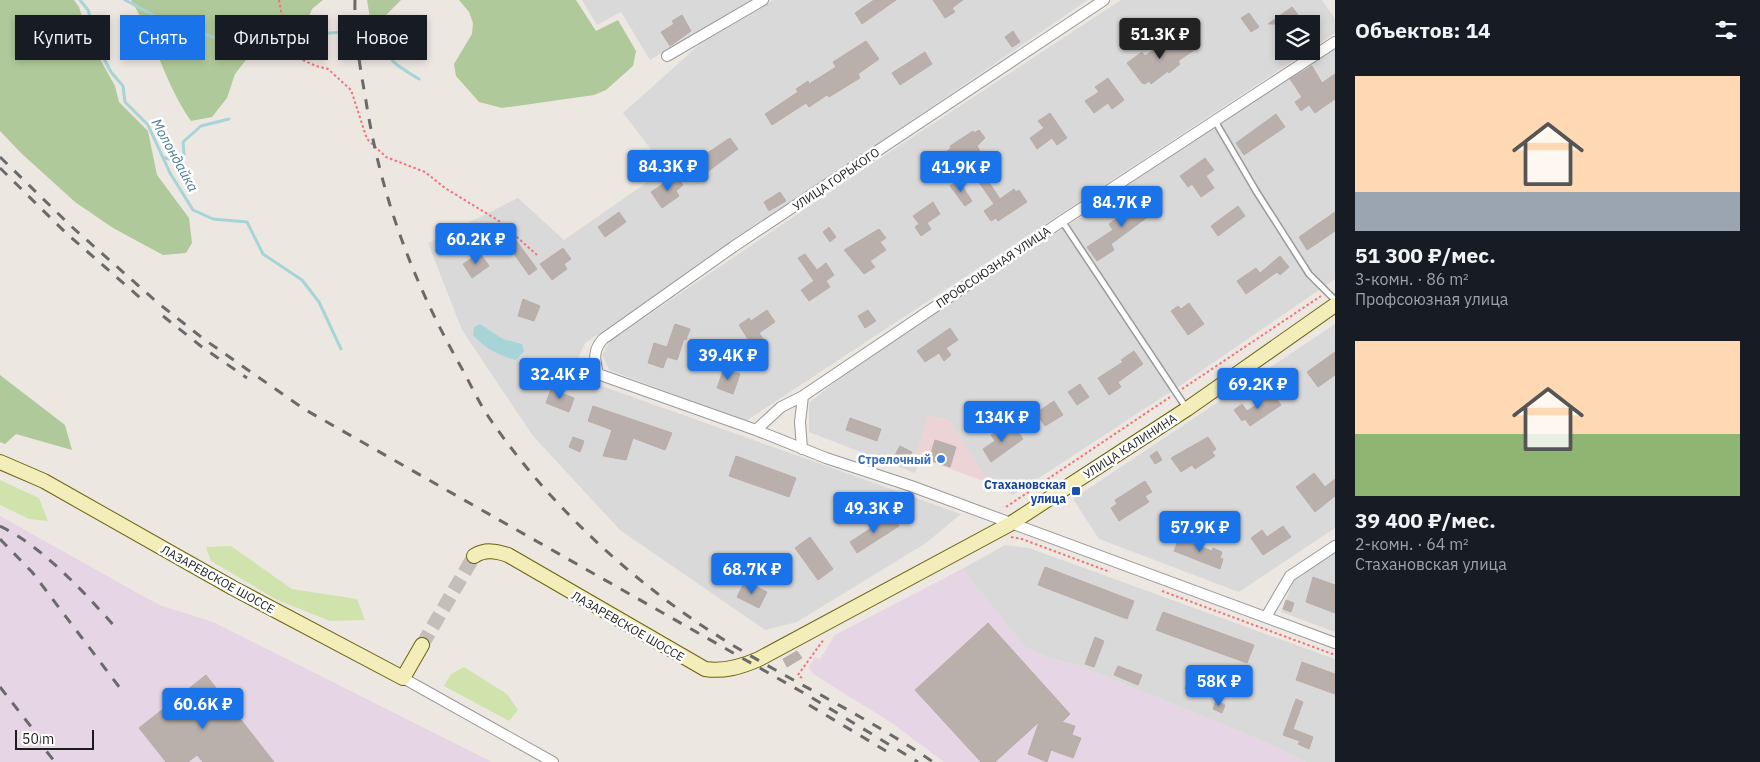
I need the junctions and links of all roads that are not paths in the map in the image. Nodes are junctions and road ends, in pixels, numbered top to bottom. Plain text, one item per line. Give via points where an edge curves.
1 (763, 0) edge
2 (1104, 0) edge
3 (1335, 42) edge
4 (668, 56) dead end
5 (1215, 121) junction
6 (1062, 221) junction
7 (1335, 300) edge
8 (1335, 305) edge
9 (803, 396) junction
10 (1187, 409) junction
11 (756, 430) junction
12 (802, 449) junction
13 (0, 462) edge
14 (1010, 524) junction
15 (1335, 546) edge
16 (474, 556) dead end
17 (1266, 617) junction
18 (1335, 643) edge
19 (422, 645) tunnel mouth
20 (759, 659) joint
21 (403, 678) junction
22 (553, 762) edge

1 - 4 street
2 - 11 street, УЛИЦА ГОРЬКОГО via 733,247 596,347 594,354 598,374
3 - 5 street, ПРОФСОЮЗНАЯ УЛИЦА
5 - 6 street, ПРОФСОЮЗНАЯ УЛИЦА
5 - 7 lane via 1309,274
6 - 9 street, ПРОФСОЮЗНАЯ УЛИЦА
6 - 10 lane
8 - 10 street, УЛИЦА КАЛИНИНА
9 - 11 street, ПРОФСОЮЗНАЯ УЛИЦА via 781,407
9 - 12 street via 800,422
10 - 14 street, УЛИЦА КАЛИНИНА
11 - 12 street
12 - 14 street
13 - 21 street, ЛАЗАРЕВСКОЕ ШОССЕ via 44,481 233,588
14 - 17 street
14 - 20 street, УЛИЦА КАЛИНИНА
15 - 17 street via 1290,576
16 - 20 street, ЛАЗАРЕВСКОЕ ШОССЕ via 482,551 508,555 705,669 720,671
17 - 18 street
19 - 21 street
21 - 22 street

